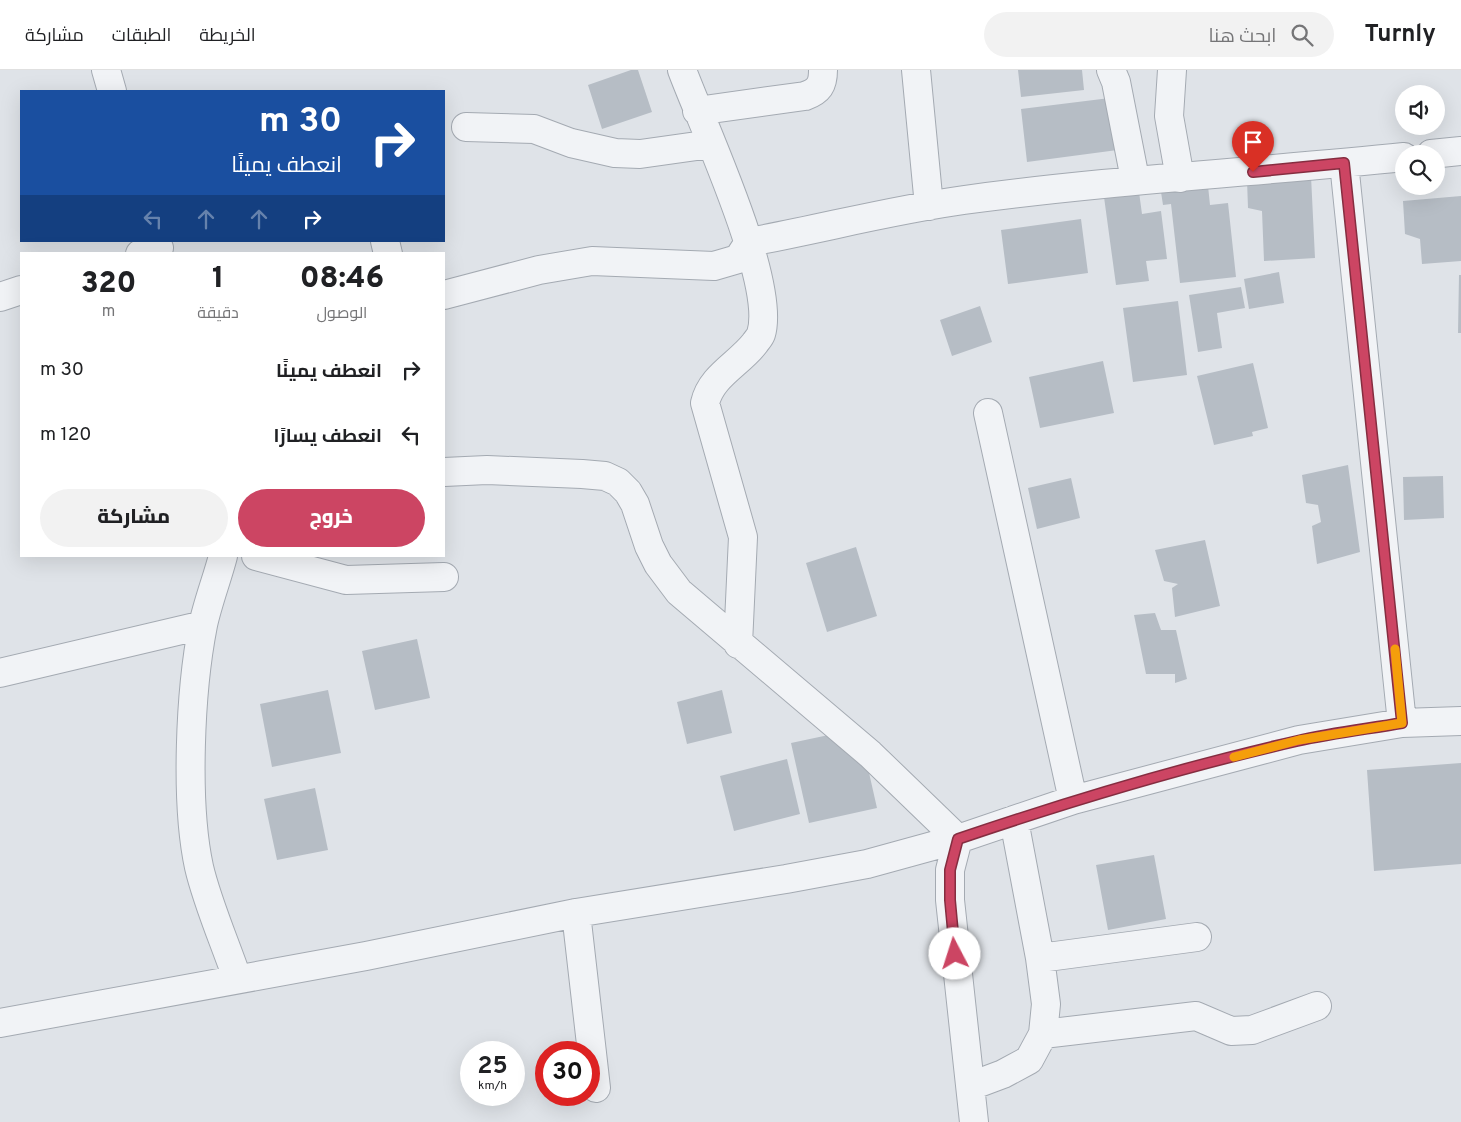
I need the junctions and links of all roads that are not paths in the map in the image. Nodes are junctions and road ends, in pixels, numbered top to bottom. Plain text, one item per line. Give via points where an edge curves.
1 (106, 70) edge
2 (682, 70) edge
3 (823, 70) edge
4 (916, 70) edge
5 (1111, 70) edge
6 (1172, 70) edge
7 (112, 90) edge
8 (697, 111) junction
9 (466, 127) dead end
10 (711, 144) junction
11 (1461, 151) edge
12 (1445, 153) edge
13 (1395, 158) edge
14 (1344, 163) junction
15 (1180, 178) junction
16 (1135, 179) junction
17 (929, 206) junction
18 (749, 242) junction
19 (20, 290) edge
20 (445, 295) edge
21 (0, 297) edge
22 (988, 413) dead end
23 (445, 472) edge
24 (223, 557) edge
25 (260, 557) edge
26 (444, 577) dead end
27 (203, 625) junction
28 (738, 644) junction
29 (0, 673) edge
30 (1461, 721) edge
31 (1402, 723) junction
32 (1073, 800) junction
33 (1014, 820) junction
34 (958, 839) junction
35 (576, 913) junction
36 (1197, 937) dead end
37 (1040, 958) junction
38 (237, 978) junction
39 (1317, 1006) dead end
40 (0, 1023) edge
41 (1043, 1034) junction
42 (591, 1041) edge
43 (971, 1086) junction
44 (974, 1122) edge

1 - 7 street
2 - 8 street
3 - 8 street via 820,87 805,96
4 - 17 street
5 - 16 street
6 - 15 street via 1169,116
8 - 10 street
9 - 10 street via 534,129 571,143 615,153 640,154
10 - 18 street
11 - 12 street
13 - 14 street
14 - 15 street
14 - 31 street
15 - 16 street
16 - 17 street
17 - 18 street
18 - 20 street via 738,260 714,266 592,261 539,270
18 - 28 street via 762,305 761,334 734,366 715,381 707,391 705,403 743,537
19 - 21 street
22 - 32 street
23 - 28 street via 487,470 582,474 605,476 618,482 635,504 649,546 668,580
24 - 27 street
25 - 26 street via 346,580
27 - 29 street
27 - 38 street via 194,698 194,827 200,867
28 - 34 street via 870,754
30 - 31 street
31 - 32 street via 1299,740
32 - 33 street
33 - 34 street
33 - 37 street
34 - 35 street via 867,864 795,878
34 - 43 street via 950,870 950,900
35 - 38 street via 366,956
35 - 42 street
36 - 37 street
37 - 41 street via 1046,1004
38 - 40 street
39 - 41 street via 1252,1030 1230,1031 1196,1016
41 - 43 street via 1029,1060 1004,1074
43 - 44 street

